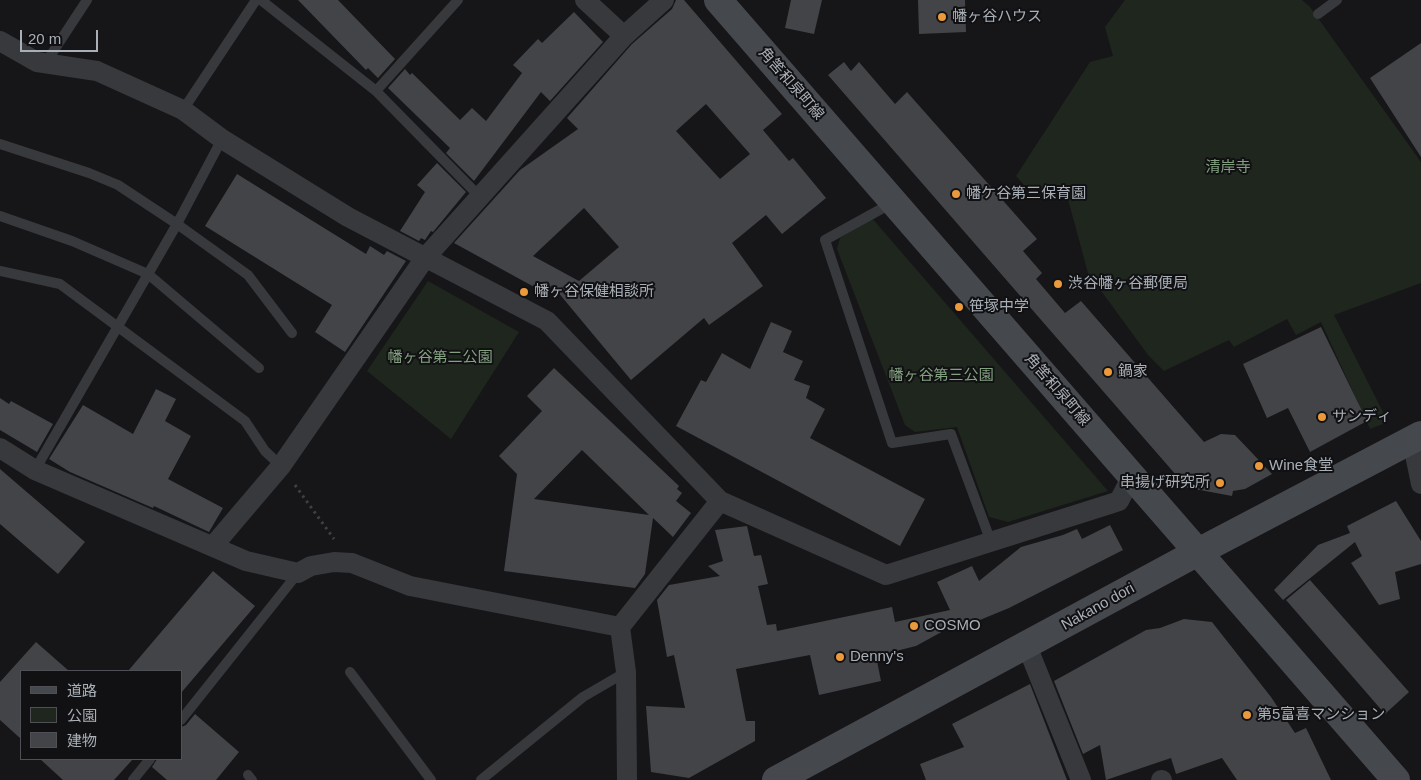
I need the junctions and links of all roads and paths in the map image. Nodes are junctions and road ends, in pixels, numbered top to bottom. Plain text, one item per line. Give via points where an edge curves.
1 (87, 0) edge
2 (256, 0) edge
3 (260, 0) edge
4 (458, 0) edge
5 (585, 0) edge
6 (664, 0) edge
7 (718, 0) edge
8 (1337, 0) edge
9 (1318, 14) dead end
10 (624, 36) junction
11 (0, 41) edge
12 (45, 64) junction
13 (376, 91) junction
14 (182, 110) junction
15 (222, 139) junction
16 (0, 144) edge
17 (480, 198) junction
18 (894, 202) junction
19 (0, 216) edge
20 (177, 224) junction
21 (425, 258) junction
22 (0, 271) edge
23 (148, 274) junction
24 (118, 325) junction
25 (292, 334) dead end
26 (259, 368) dead end
27 (1417, 438) edge
28 (0, 448) edge
29 (281, 466) junction
30 (35, 470) junction
31 (1132, 476) junction
32 (1421, 484) edge
33 (720, 501) junction
34 (991, 542) junction
35 (213, 546) junction
36 (1198, 552) junction
37 (352, 564) junction
38 (298, 573) junction
39 (620, 627) junction
40 (1027, 646) junction
41 (350, 672) dead end
42 (626, 672) junction
43 (182, 719) edge
44 (149, 760) edge
45 (787, 778) edge
46 (133, 780) edge
47 (431, 780) edge
48 (481, 780) edge
49 (627, 780) edge
50 (1081, 780) edge
51 (1396, 780) edge

1 - 12 lane
2 - 14 lane
3 - 13 lane
4 - 13 lane
5 - 10 street
6 - 10 street
7 - 18 main road, 角筈和泉町線
8 - 9 lane
10 - 17 street
11 - 12 street
12 - 14 street via 98,71
13 - 17 lane
14 - 15 street
15 - 20 lane
15 - 21 street via 348,217
16 - 20 lane via 118,185
17 - 21 street
18 - 31 main road, 角筈和泉町線
18 - 34 lane via 825,240 892,443 951,434
19 - 23 lane via 72,241
20 - 23 lane
20 - 25 lane via 248,275
21 - 29 street
21 - 33 street via 547,321
22 - 24 lane via 60,284
23 - 24 lane
23 - 26 lane
24 - 29 lane via 245,421 264,451
24 - 30 lane
27 - 32 street
27 - 36 main road, Nakano dori
28 - 30 street
29 - 35 street
29 - 37 path
30 - 35 street
31 - 34 street via 1119,500
31 - 36 main road, 角筈和泉町線
33 - 34 street via 886,574
33 - 39 street
35 - 38 street via 246,561
36 - 40 main road, Nakano dori
36 - 51 main road, 角筈和泉町線
37 - 38 street via 334,562 311,566
37 - 39 street via 410,586
38 - 43 lane
39 - 42 street
40 - 45 main road, Nakano dori
40 - 50 street
41 - 47 lane
42 - 48 lane via 583,697
42 - 49 street
44 - 46 lane

